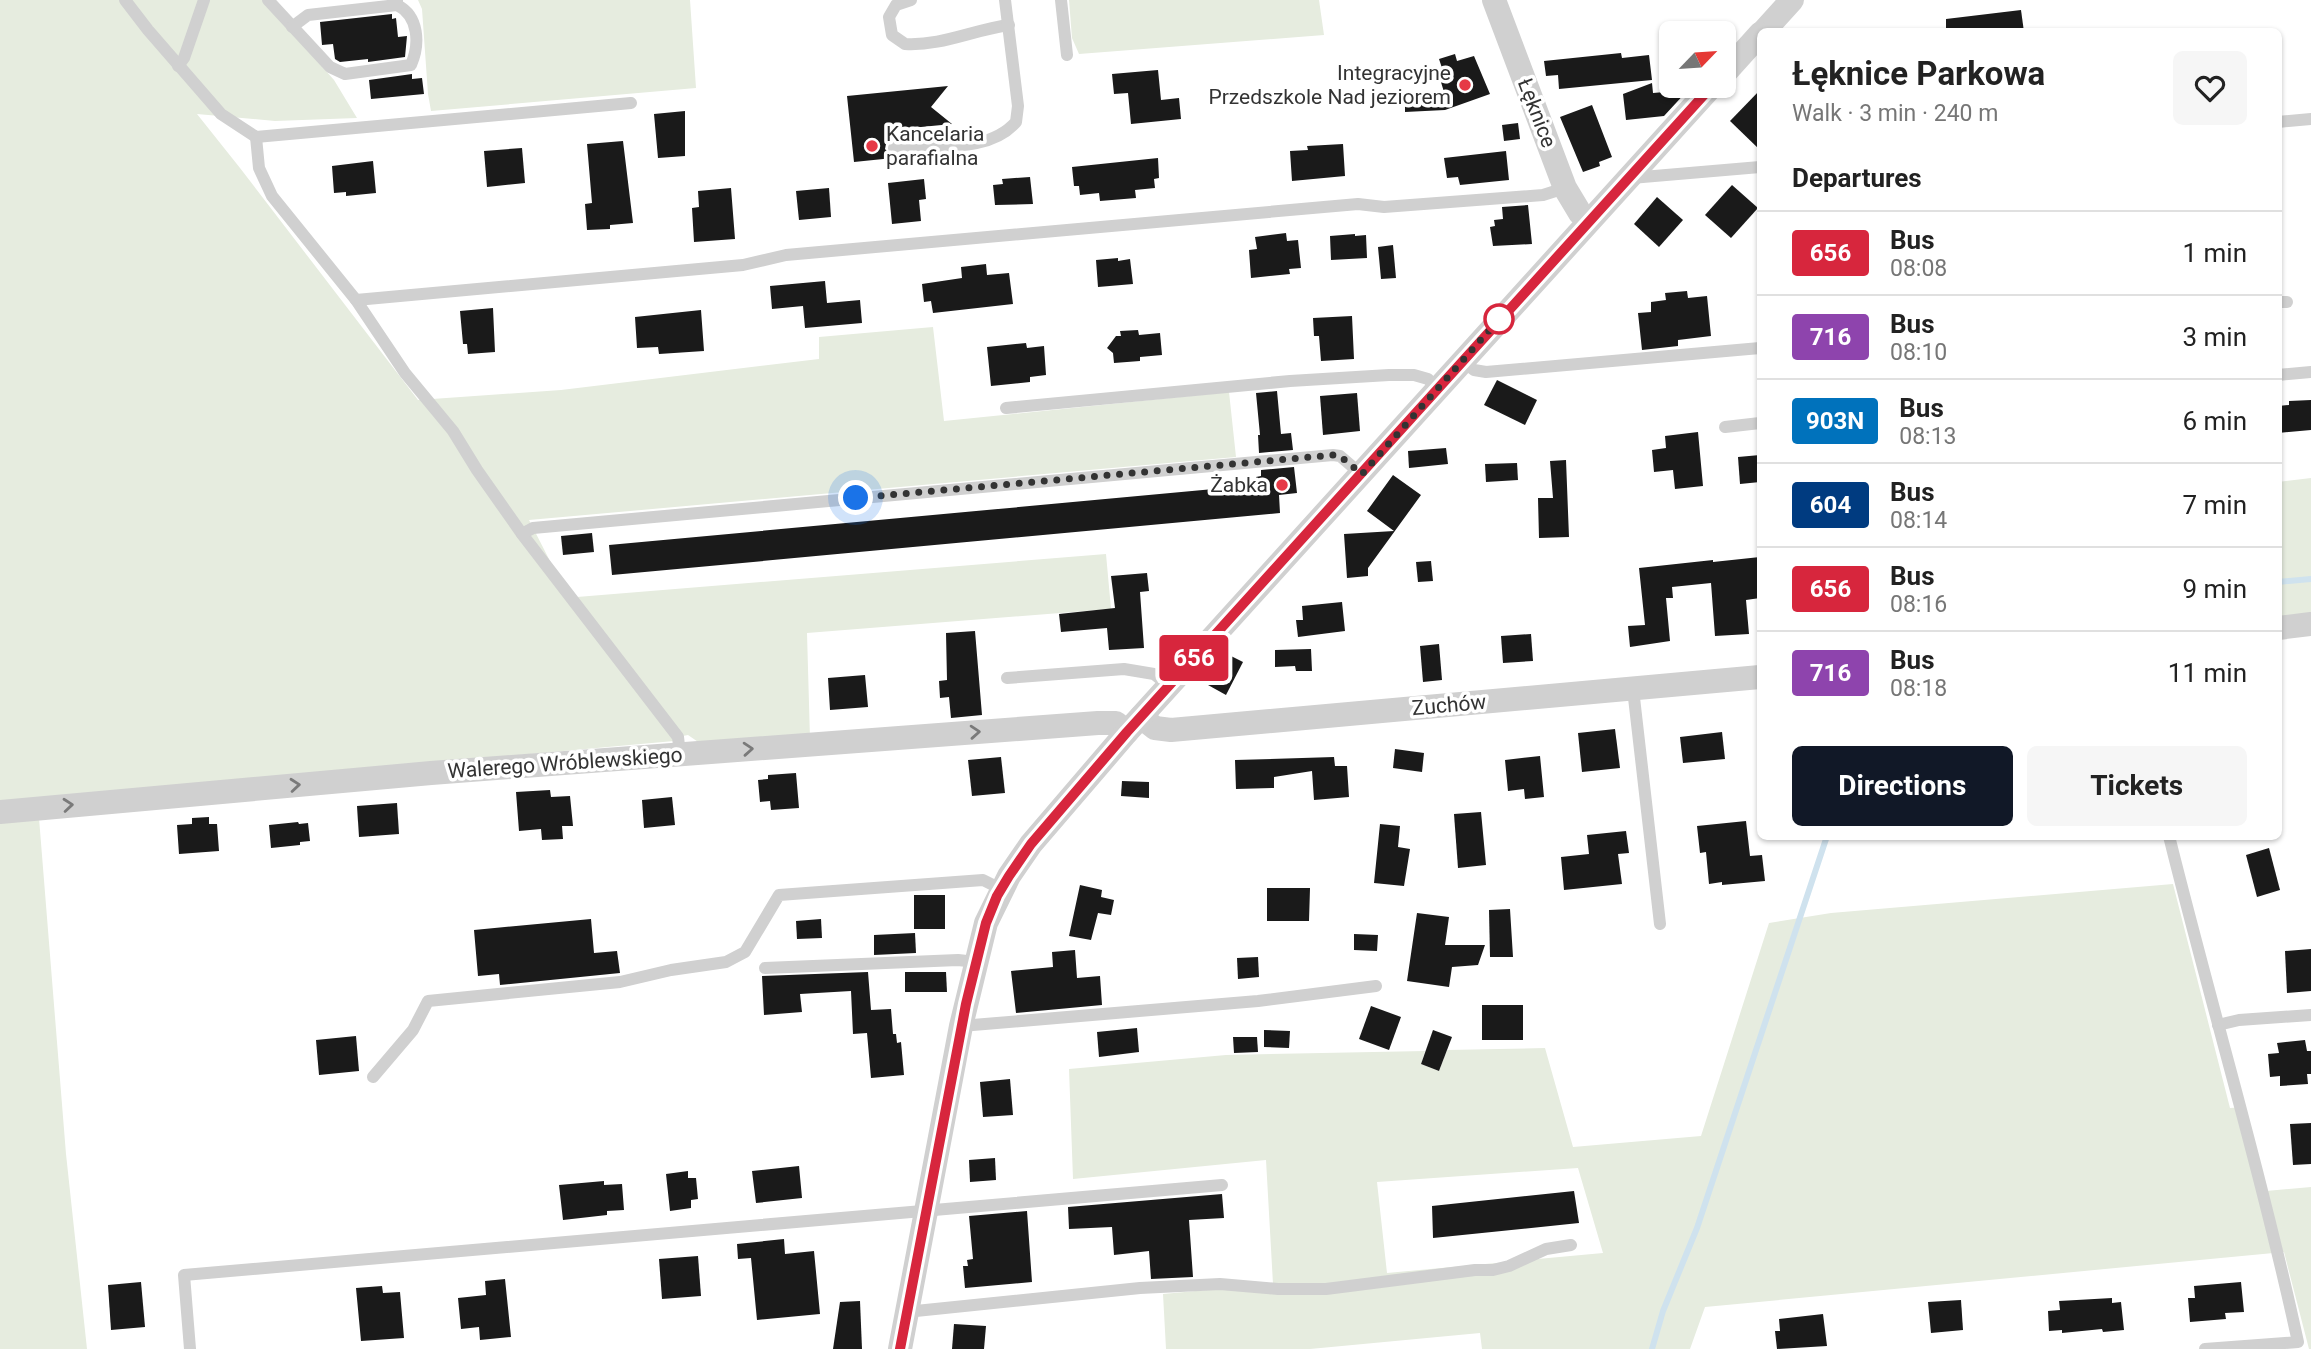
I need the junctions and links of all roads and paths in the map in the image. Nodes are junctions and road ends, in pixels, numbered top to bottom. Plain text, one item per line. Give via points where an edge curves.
1 (125, 0) edge
2 (204, 0) edge
3 (268, 0) edge
4 (911, 0) edge
5 (1005, 0) edge
6 (1061, 0) edge
7 (1494, 0) edge
8 (1792, 0) edge
9 (397, 3) edge
10 (1009, 25) junction
11 (292, 27) junction
12 (1767, 28) edge
13 (1757, 38) edge
14 (1066, 55) dead end
15 (1736, 61) edge
16 (178, 66) junction
17 (1701, 98) edge
18 (631, 103) dead end
19 (2311, 119) edge
20 (2282, 122) edge
21 (256, 137) junction
22 (894, 148) dead end
23 (1757, 167) edge
24 (1627, 178) junction
25 (1566, 188) junction
26 (1588, 221) junction
27 (356, 300) junction
28 (1757, 348) edge
29 (1462, 361) junction
30 (2311, 372) edge
31 (2282, 375) edge
32 (1437, 389) junction
33 (1006, 408) dead end
34 (1757, 423) edge
35 (1725, 426) dead end
36 (1362, 474) junction
37 (522, 534) junction
38 (2311, 624) edge
39 (2282, 628) edge
40 (1757, 677) edge
41 (1007, 678) dead end
42 (1169, 686) junction
43 (1633, 689) junction
44 (1134, 725) junction
45 (680, 754) junction
46 (0, 811) edge
47 (2170, 840) edge
48 (1001, 889) junction
49 (1660, 924) dead end
50 (976, 961) junction
51 (765, 968) dead end
52 (1376, 986) dead end
53 (2311, 1015) edge
54 (2218, 1025) junction
55 (961, 1026) junction
56 (373, 1077) dead end
57 (1222, 1185) dead end
58 (925, 1210) junction
59 (1571, 1245) dead end
60 (906, 1312) junction
61 (2299, 1345) edge
62 (190, 1349) edge
63 (900, 1349) edge
64 (2206, 1349) edge

1 - 16 lane
2 - 16 lane
3 - 11 lane
4 - 10 lane via 896,5 889,17 892,35 905,44 957,39 976,30
5 - 10 lane
6 - 14 lane
7 - 25 street, Łęknice
8 - 12 street
9 - 11 lane via 308,15
9 - 11 lane via 414,18 416,54 411,65 345,74 330,67
10 - 22 lane via 1018,112 1013,126 979,142
13 - 15 street
16 - 21 lane via 221,114
17 - 24 street
18 - 21 lane
19 - 20 lane
21 - 27 lane via 259,168 272,196
23 - 24 lane
24 - 26 street
25 - 26 street, Łęknice
25 - 27 lane via 1543,195 1188,218
26 - 29 street
27 - 37 lane
28 - 29 lane via 1486,372
29 - 32 street
30 - 31 lane
32 - 33 lane via 1428,379 1389,375
32 - 36 street
34 - 35 lane
36 - 37 lane via 1333,455 533,528
36 - 42 street
37 - 45 lane via 678,737
38 - 39 street
40 - 43 street, Zuchów
41 - 42 lane via 1124,669 1154,674
42 - 44 street
43 - 44 street, Zuchów via 1171,730
43 - 49 lane
45 -> 44 street, Walerego Wróblewskiego via 1098,723
44 - 48 street via 1031,844
46 -> 45 street, Walerego Wróblewskiego
47 - 54 lane
48 - 50 street
48 - 56 lane via 983,880 779,895 745,952 726,962 620,982 428,1001 413,1030
50 - 51 lane
50 - 55 street
52 - 55 lane via 1258,1001
53 - 54 lane
54 - 61 lane
55 - 58 street
57 - 58 lane
58 - 60 street
58 - 62 lane via 184,1275
59 - 60 lane via 1546,1249 1493,1270 1326,1289 1220,1284 1140,1288
60 - 63 street
61 - 64 lane

